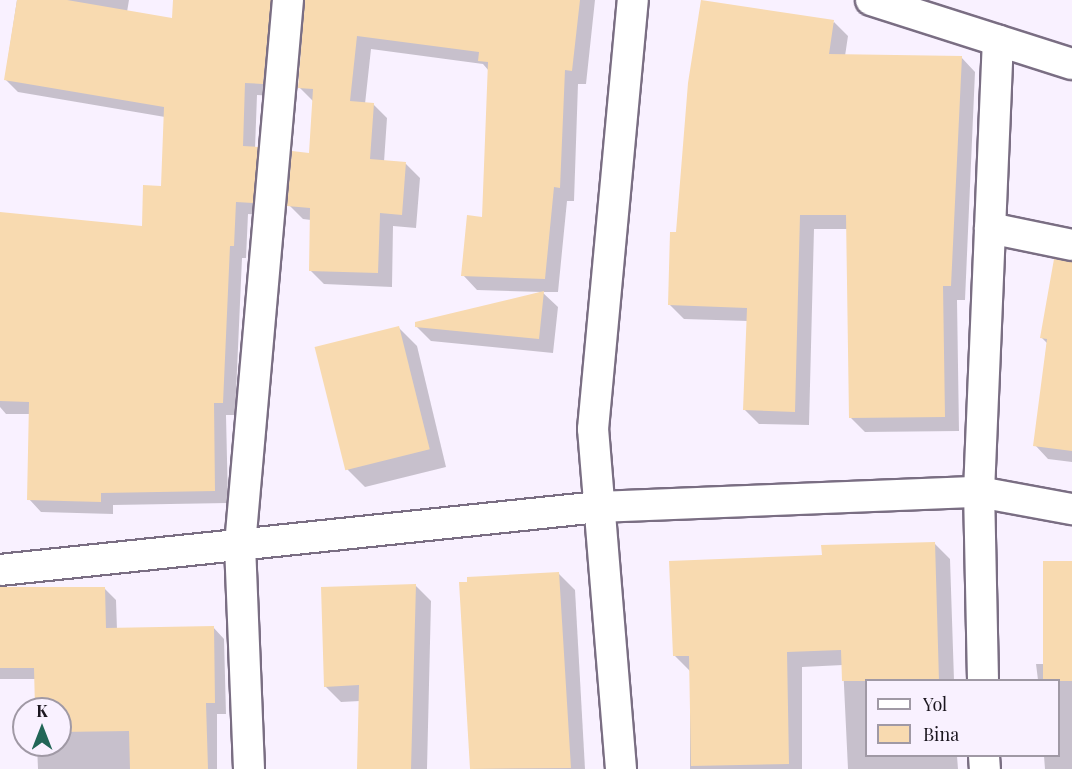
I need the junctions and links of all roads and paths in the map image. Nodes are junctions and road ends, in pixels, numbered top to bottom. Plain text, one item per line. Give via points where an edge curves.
1 (288, 0) edge
2 (633, 0) edge
3 (872, 0) edge
4 (998, 40) junction
5 (1072, 64) edge
6 (990, 228) junction
7 (1072, 245) edge
8 (978, 492) junction
9 (598, 507) junction
10 (1072, 509) edge
11 (240, 545) junction
12 (0, 570) edge
13 (983, 679) edge
14 (249, 769) edge
15 (621, 769) edge

1 - 11 street
2 - 9 street via 593,429
3 - 4 street
4 - 5 street
4 - 6 street
6 - 7 street
6 - 8 street
8 - 9 street
8 - 10 street
8 - 13 street
9 - 11 street
9 - 15 street
11 - 12 street
11 - 14 street

